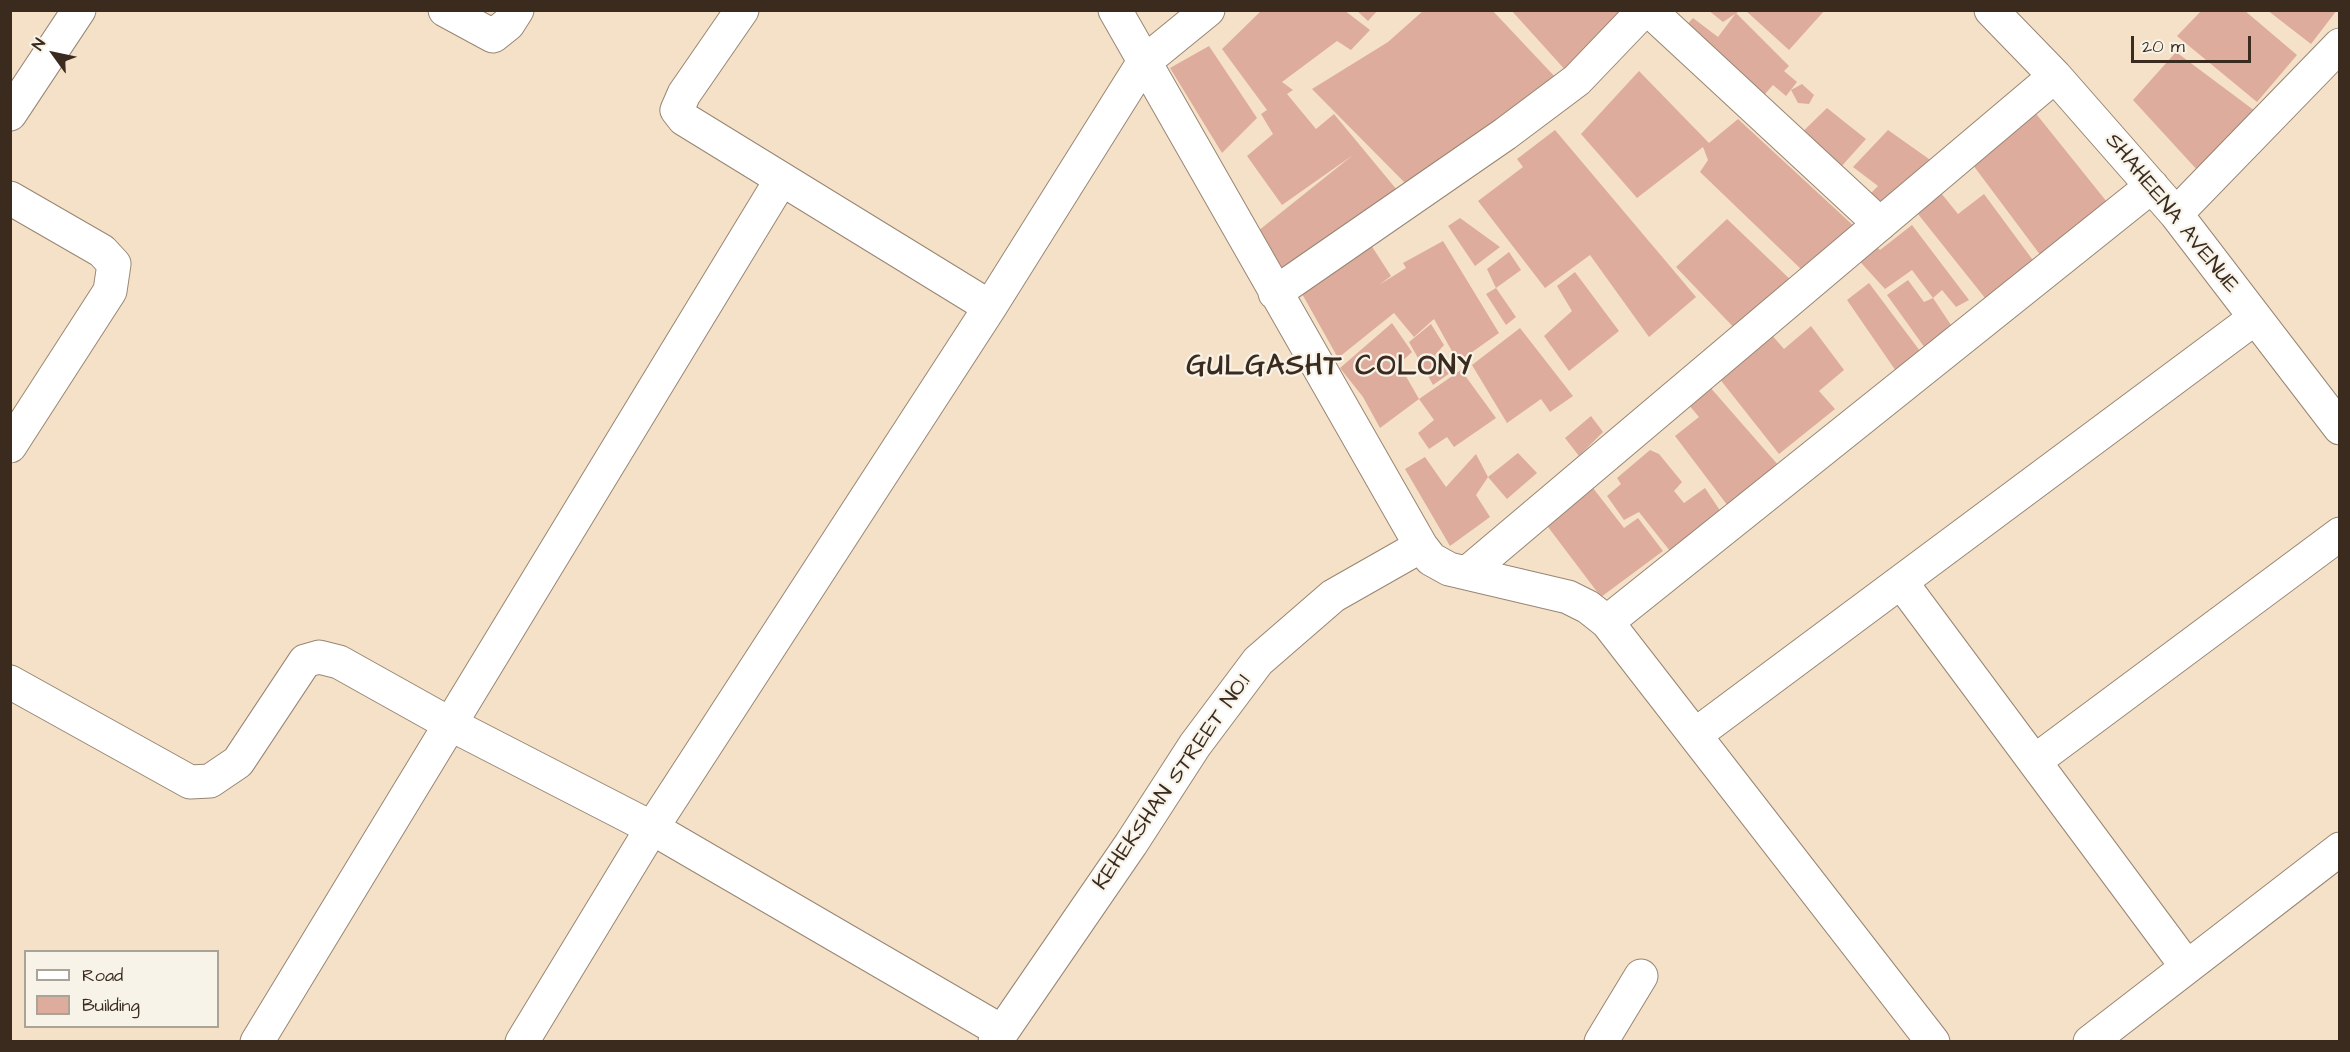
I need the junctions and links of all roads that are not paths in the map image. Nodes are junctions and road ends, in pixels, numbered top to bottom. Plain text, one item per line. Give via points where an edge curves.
1 (79, 10) edge
2 (445, 10) edge
3 (517, 10) edge
4 (742, 10) edge
5 (1115, 10) edge
6 (1208, 10) edge
7 (1644, 10) edge
8 (1649, 10) edge
9 (1990, 10) edge
10 (2340, 45) edge
11 (1143, 63) junction
12 (2055, 76) junction
13 (10, 114) edge
14 (781, 180) junction
15 (2152, 186) junction
16 (10, 198) edge
17 (2176, 214) junction
18 (1880, 224) junction
19 (1275, 292) junction
20 (990, 307) junction
21 (2255, 318) junction
22 (2340, 428) edge
23 (10, 446) edge
24 (2340, 534) edge
25 (1421, 546) junction
26 (1468, 572) junction
27 (1901, 582) junction
28 (1607, 622) junction
29 (10, 682) edge
30 (450, 724) junction
31 (1695, 735) junction
32 (2035, 761) junction
33 (652, 828) junction
34 (2340, 849) edge
35 (2187, 967) junction
36 (1641, 976) dead end
37 (998, 1036) edge
38 (257, 1041) edge
39 (522, 1041) edge
40 (1601, 1041) edge
41 (1933, 1041) edge
42 (2090, 1041) edge

1 - 13 street
2 - 3 street via 493,36
4 - 14 street via 684,94 678,110 684,119
5 - 11 street
6 - 11 street
7 - 19 street via 1576,81
8 - 18 street
9 - 12 street, SHAHEENA AVENUE
10 - 17 street
11 - 19 street
11 - 20 street
12 - 15 street, SHAHEENA AVENUE
12 - 18 street
14 - 20 street
14 - 30 street
15 - 17 street, SHAHEENA AVENUE
15 - 28 street
16 - 23 street via 102,251 114,264 110,291
17 - 21 street, SHAHEENA AVENUE
18 - 26 street
19 - 25 street
20 - 33 street
21 - 22 street, SHAHEENA AVENUE
21 - 27 street
24 - 32 street
25 - 26 street via 1431,559 1449,569
25 - 37 street, KEHEKSHAN STREET NO.1 via 1333,596 1258,661 1195,745
26 - 28 street via 1568,597
27 - 31 street
27 - 32 street
28 - 31 street
29 - 30 street via 190,782 210,781 238,762 304,662 319,657 339,662
30 - 33 street
30 - 38 street
31 - 41 street
32 - 35 street
33 - 37 street
33 - 39 street
34 - 35 street
35 - 42 street
36 - 40 street

